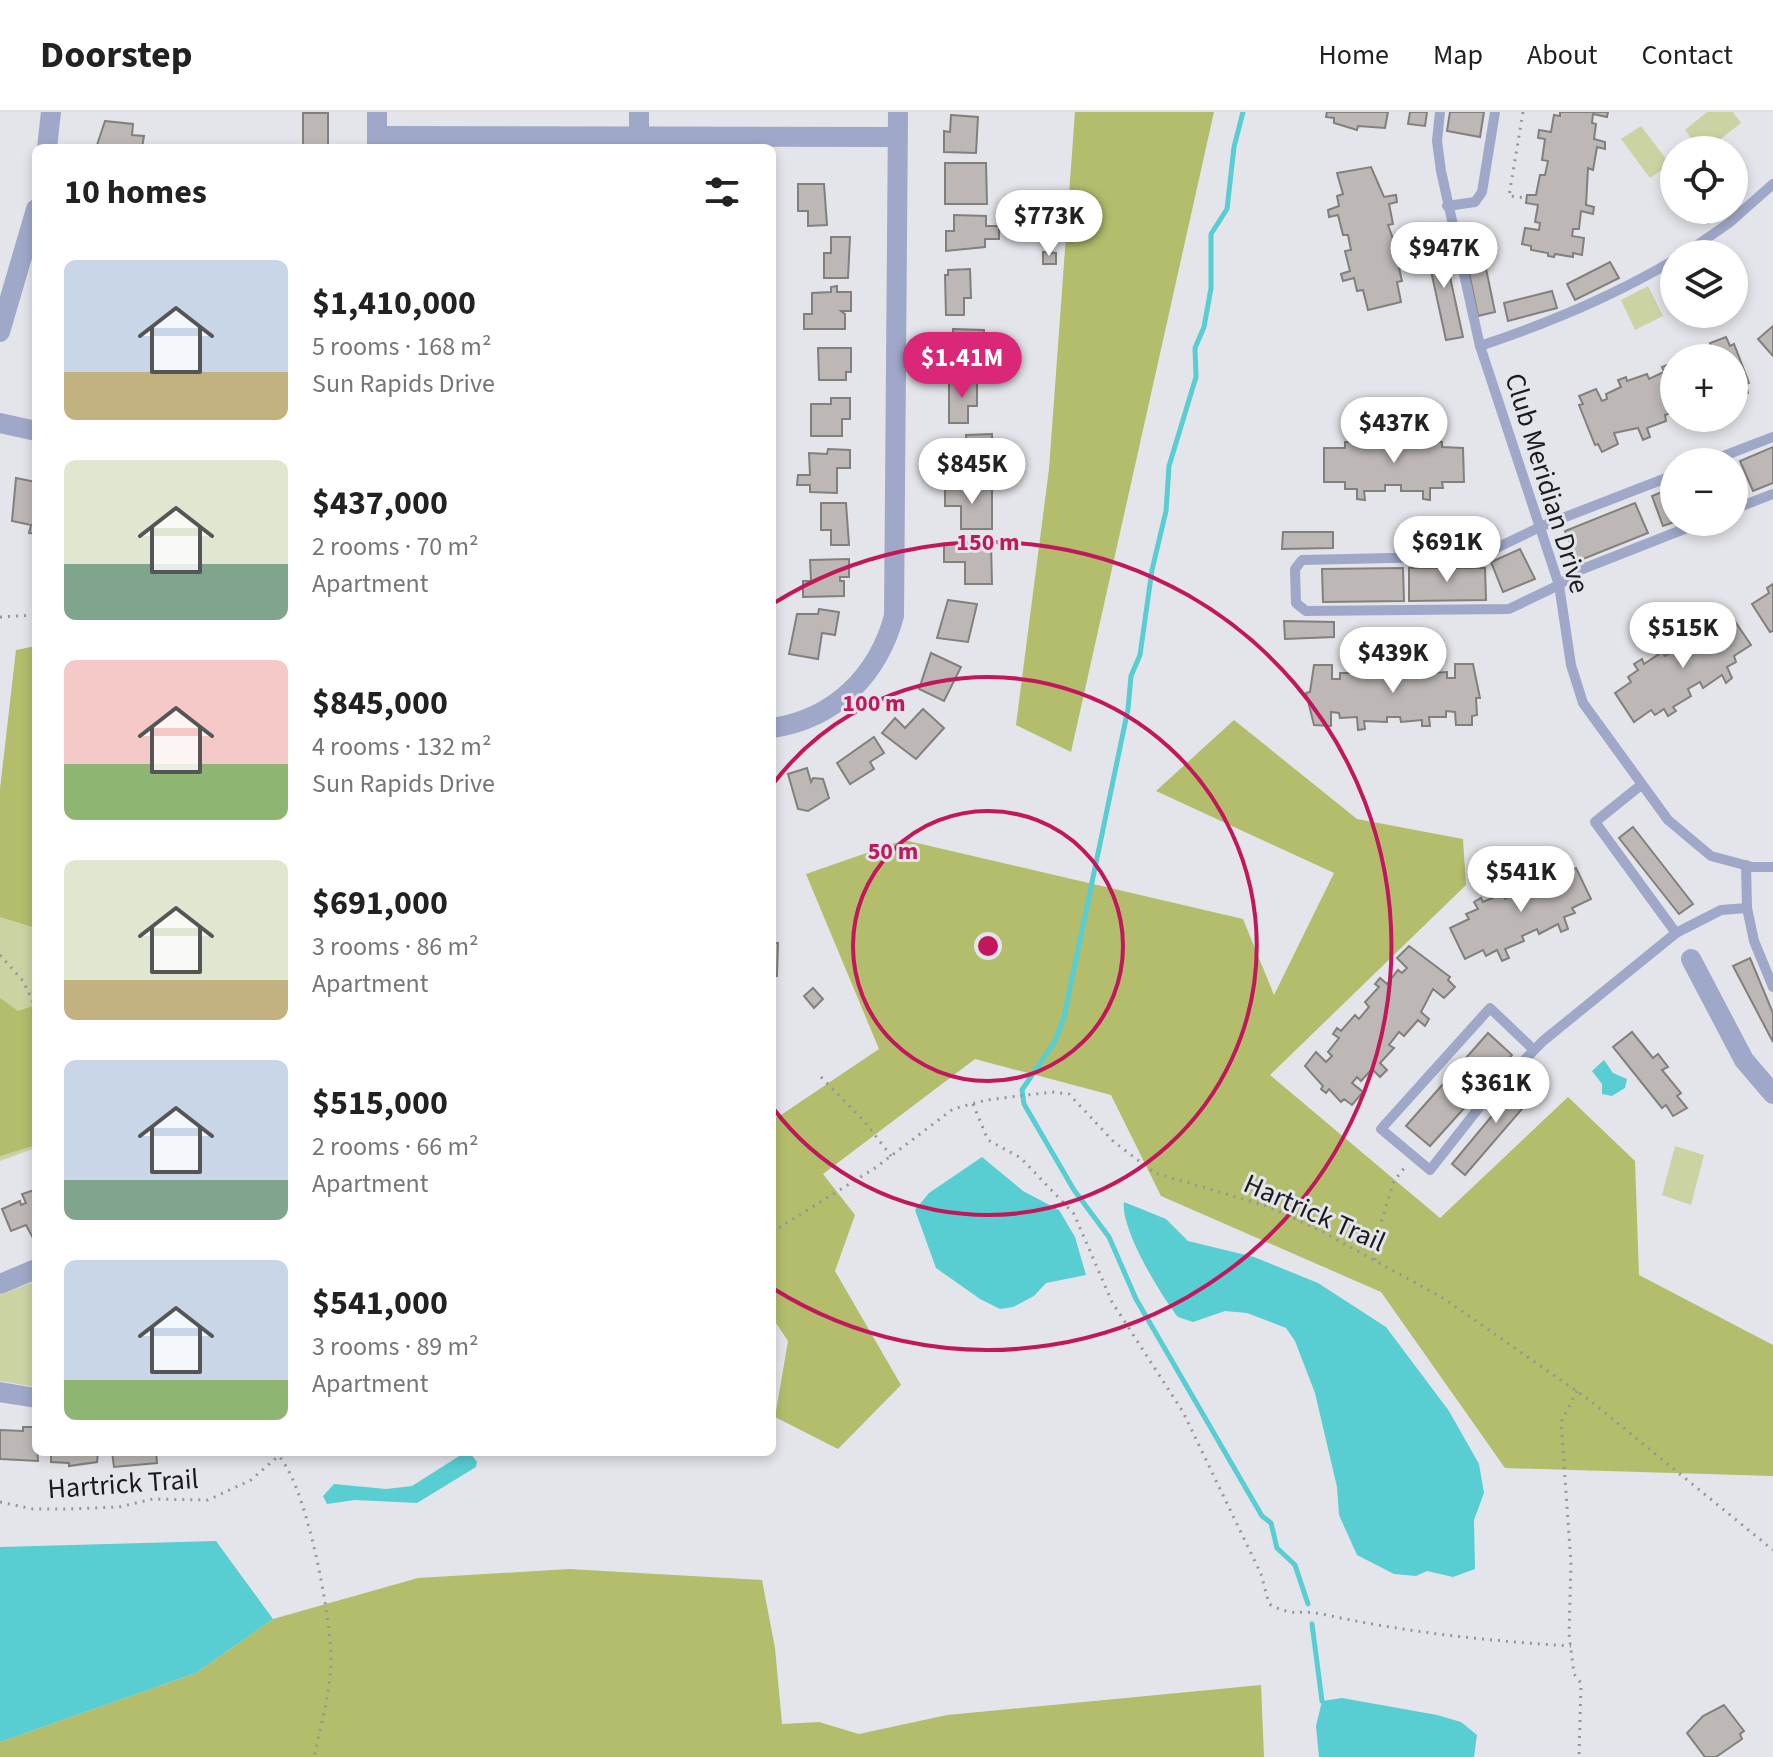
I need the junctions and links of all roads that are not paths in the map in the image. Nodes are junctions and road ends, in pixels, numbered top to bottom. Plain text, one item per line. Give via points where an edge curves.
1 (51, 112) edge
2 (377, 112) edge
3 (639, 112) edge
4 (898, 112) edge
5 (1440, 112) edge
6 (1495, 112) edge
7 (897, 137) junction
8 (377, 142) edge
9 (639, 142) edge
10 (47, 144) edge
11 (1773, 184) edge
12 (1447, 206) junction
13 (32, 223) edge
14 (1704, 240) edge
15 (1660, 268) edge
16 (0, 332) edge
17 (1480, 346) junction
18 (0, 423) edge
19 (32, 430) edge
20 (1773, 437) edge
21 (1744, 448) edge
22 (1660, 480) edge
23 (1773, 494) edge
24 (1748, 504) edge
25 (1542, 526) junction
26 (1666, 536) edge
27 (1559, 585) junction
28 (776, 727) edge
29 (1641, 785) junction
30 (1746, 865) junction
31 (1773, 867) edge
32 (1747, 908) junction
33 (1676, 933) junction
34 (1691, 959) dead end
35 (1773, 987) edge
36 (1534, 1050) junction
37 (1773, 1094) edge
38 (32, 1271) edge
39 (0, 1284) edge
40 (0, 1392) edge
41 (32, 1397) edge

1 - 10 street
2 - 8 street
3 - 9 street
4 - 7 street
5 - 12 lane, Club Meridian Drive via 1437,141
6 - 12 lane via 1482,192 1475,202
7 - 9 street
7 - 28 street via 894,616 879,656 852,691 821,713
8 - 9 street
11 - 14 lane
12 - 17 lane, Club Meridian Drive
13 - 16 street
15 - 17 lane via 1564,318
17 - 25 lane, Club Meridian Drive
18 - 19 street
20 - 21 lane
22 - 25 lane
23 - 24 lane
25 - 27 lane, Club Meridian Drive
25 - 27 lane via 1473,557 1302,560 1295,569 1296,603 1306,611 1509,609
26 - 27 lane via 1580,570
27 - 29 lane, Club Meridian Drive via 1571,665 1583,703
29 - 30 lane, Club Meridian Drive via 1668,820 1711,856
29 - 33 lane via 1595,822
30 - 31 lane, Club Meridian Drive
30 - 32 lane
32 - 33 lane via 1721,910
32 - 35 lane
33 - 36 lane
34 - 37 street via 1744,1060
36 - 36 lane via 1485,1100 1430,1170 1381,1129 1490,1008
38 - 39 street
40 - 41 street

